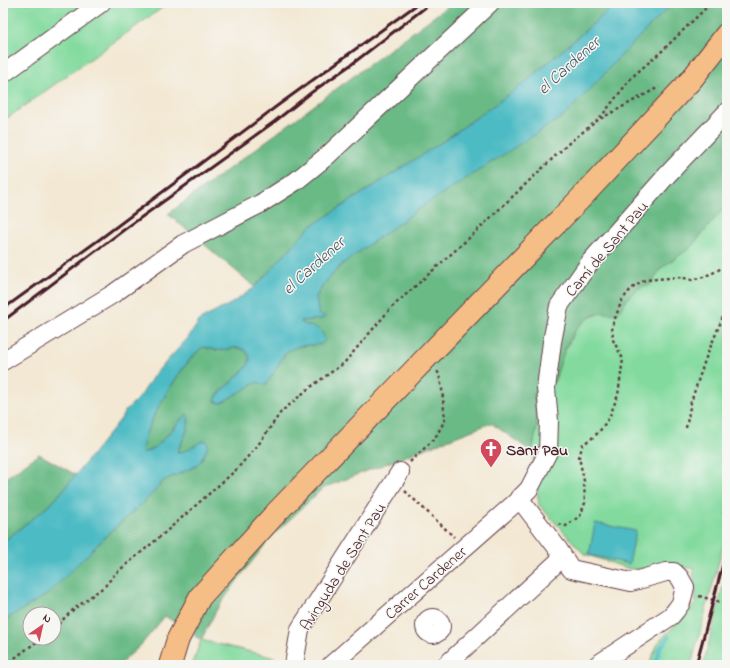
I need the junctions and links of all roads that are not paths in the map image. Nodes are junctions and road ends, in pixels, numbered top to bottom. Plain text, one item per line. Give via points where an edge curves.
1 (101, 3) edge
2 (490, 3) edge
3 (727, 34) edge
4 (3, 74) edge
5 (727, 112) edge
6 (3, 361) edge
7 (398, 477) road end
8 (519, 498) junction
9 (562, 557) junction
10 (408, 597) junction
11 (452, 660) edge
12 (170, 665) edge
13 (294, 665) edge
14 (331, 665) edge
15 (597, 665) edge

1 - 4 street
2 - 6 street via 327,156 296,181 260,204 183,244 113,294
3 - 12 main road via 686,85 574,205 276,513 200,597 178,639
5 - 8 street, Camí de Sant Pau via 591,261 558,306 546,388 548,452 529,489
7 - 13 street, Avinguda de Sant Pau via 300,629
8 - 9 street
8 - 10 street, Carrer Cardener
9 - 11 street
9 - 15 street via 571,569 631,582 674,572 685,590 682,603 671,616
10 - 11 street via 433,626
10 - 14 street, Carrer Cardener

